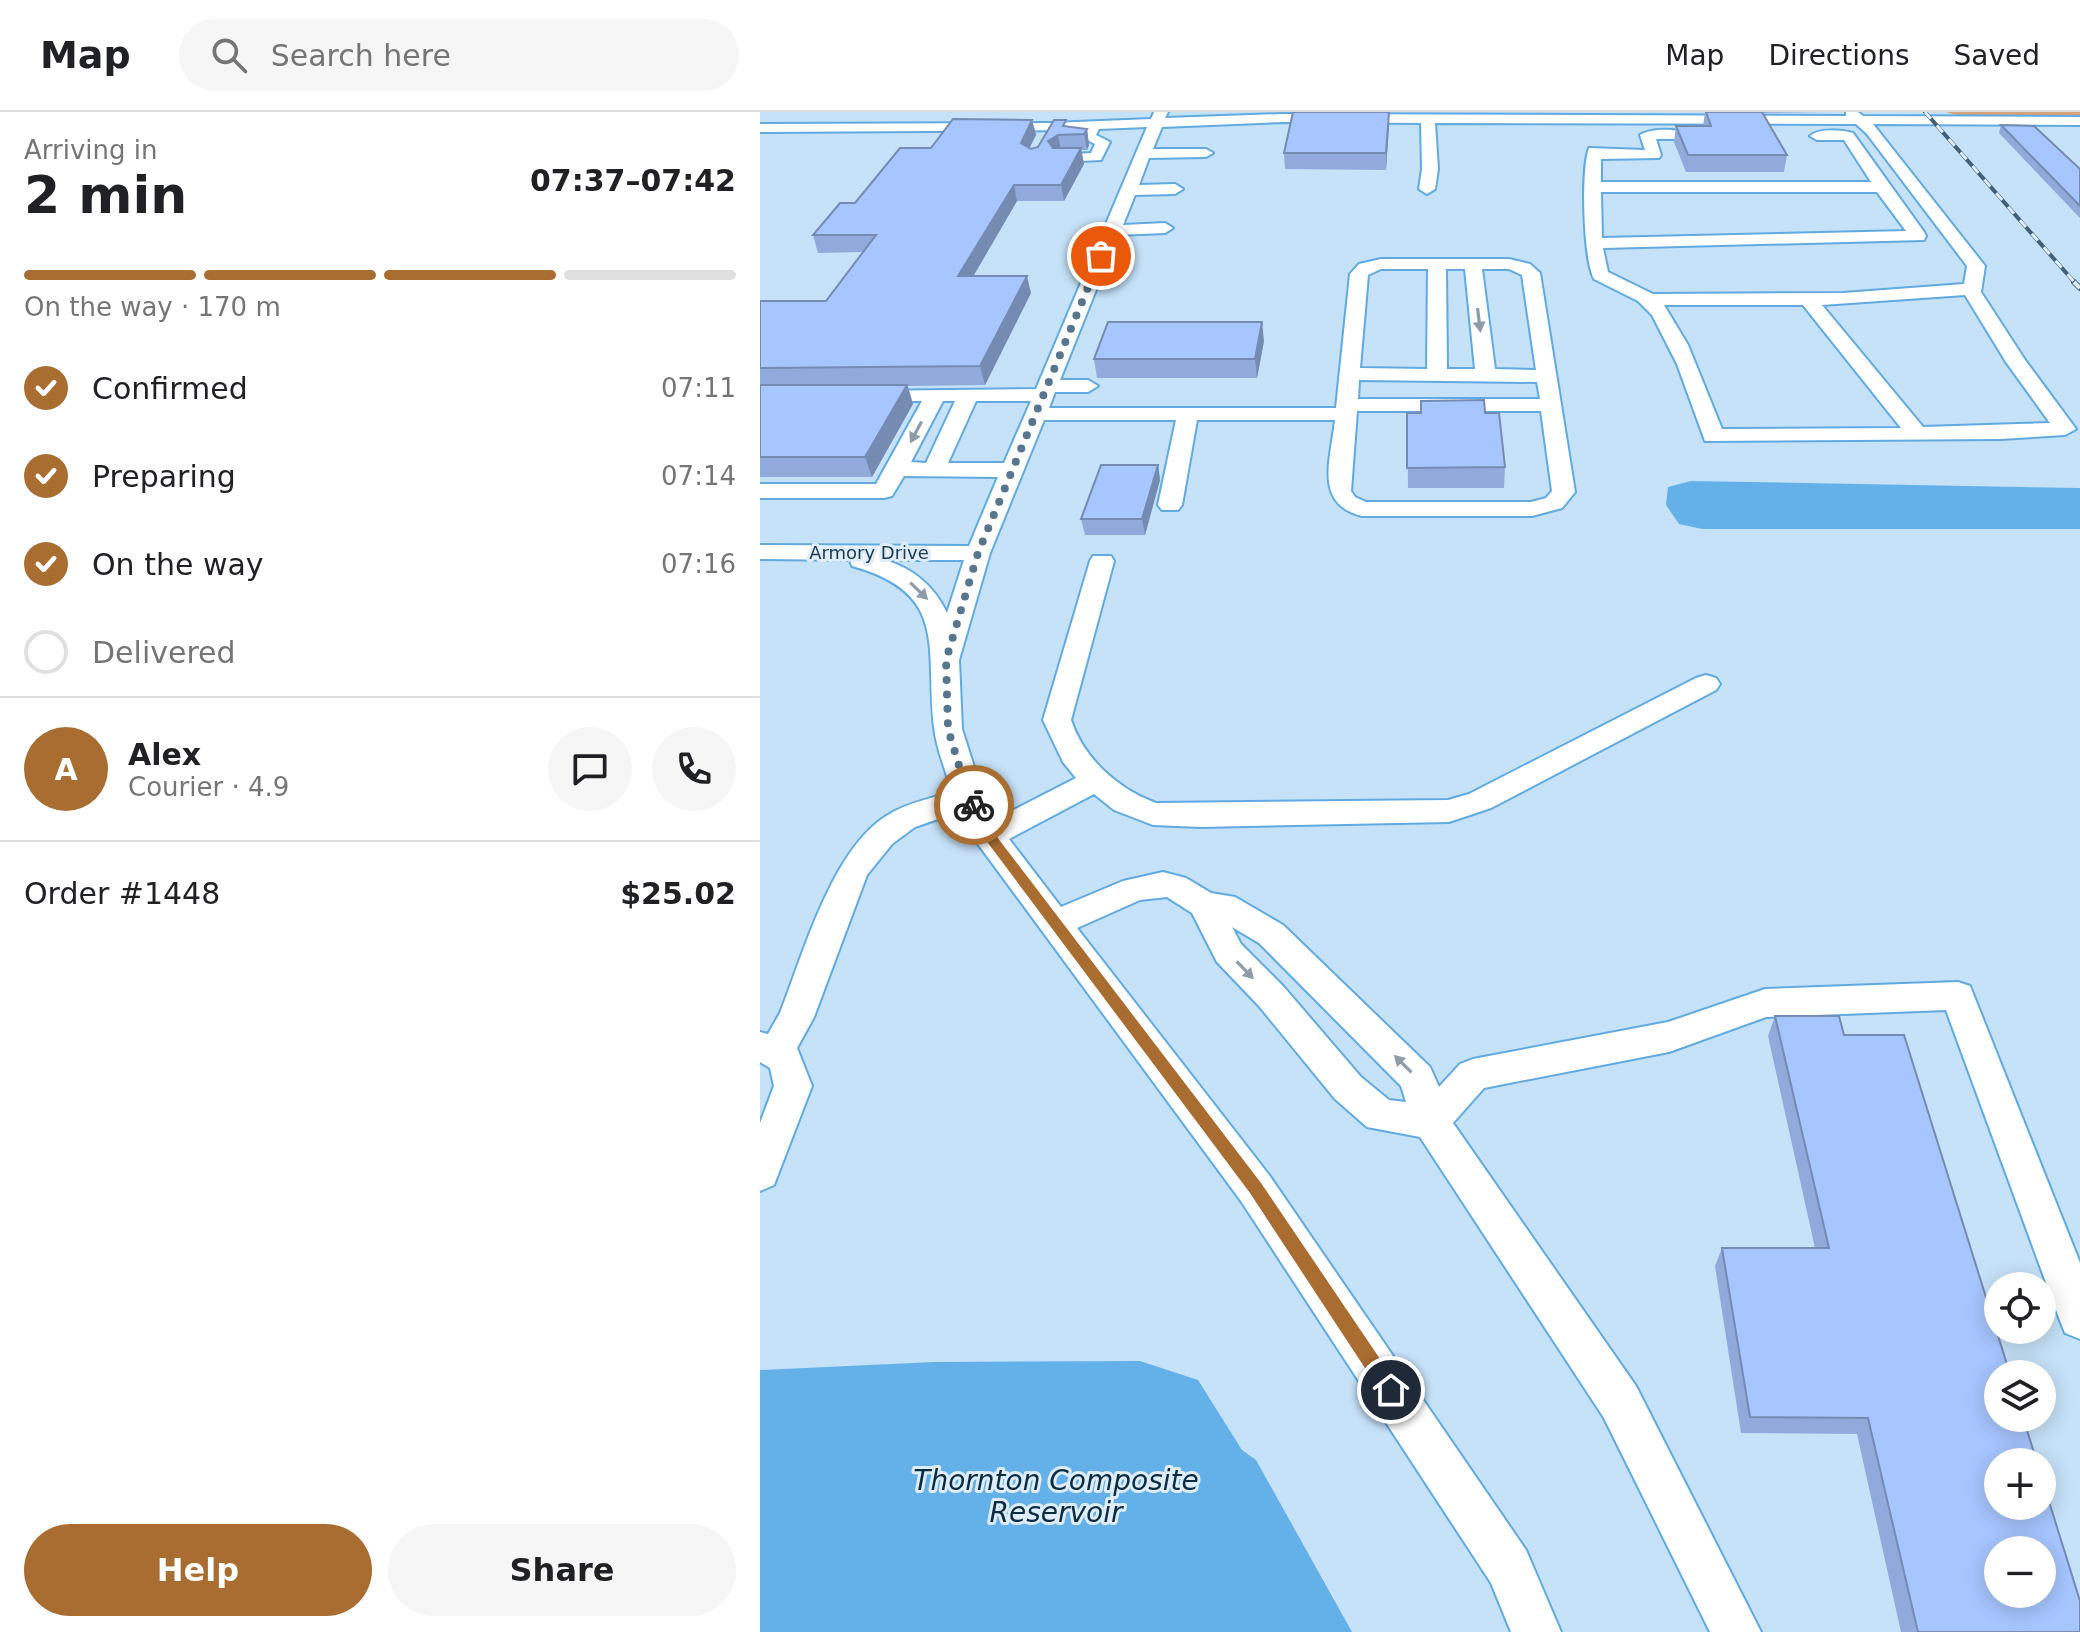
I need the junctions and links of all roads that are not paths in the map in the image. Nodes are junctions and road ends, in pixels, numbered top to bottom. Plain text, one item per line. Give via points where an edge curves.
1 (1338, 115) edge
2 (1638, 116) edge
3 (1658, 116) edge
4 (1787, 116) edge
5 (1159, 117) edge
6 (1854, 117) edge
7 (1428, 119) junction
8 (2051, 121) junction
9 (2080, 121) edge
10 (1094, 126) junction
11 (1051, 127) junction
12 (760, 128) edge
13 (2068, 137) dead end
14 (1591, 139) junction
15 (1039, 148) edge
16 (1206, 153) dead end
17 (1124, 157) junction
18 (1061, 158) edge
19 (1592, 187) junction
20 (1882, 187) junction
21 (1175, 189) dead end
22 (1427, 189) dead end
23 (1128, 190) junction
24 (1165, 228) dead end
25 (1112, 230) junction
26 (1593, 243) junction
27 (1437, 264) junction
28 (1473, 264) junction
29 (1972, 289) junction
30 (1808, 299) junction
31 (1649, 300) junction
32 (1350, 374) junction
33 (1437, 375) junction
34 (1486, 376) junction
35 (1546, 376) junction
36 (1088, 386) dead end
37 (848, 395) edge
38 (936, 395) junction
39 (968, 395) junction
40 (1042, 398) junction
41 (1551, 405) junction
42 (1347, 410) junction
43 (1188, 414) junction
44 (1917, 434) junction
45 (896, 469) junction
46 (934, 469) junction
47 (1012, 470) junction
48 (760, 491) edge
49 (884, 491) junction
50 (1170, 505) dead end
51 (760, 513) edge
52 (760, 552) edge
53 (823, 552) junction
54 (978, 553) junction
55 (1102, 561) dead end
56 (946, 660) junction
57 (1706, 684) dead end
58 (1096, 780) junction
59 (970, 797) junction
60 (989, 836) junction
61 (1204, 905) junction
62 (1055, 924) junction
63 (768, 1050) edge
64 (1431, 1122) junction
65 (760, 1173) edge
66 (2080, 1318) edge
67 (1536, 1632) edge
68 (1736, 1632) edge

1 - 5 street via 1281,124
1 - 7 street
2 - 3 street
2 - 14 street
3 - 4 street
4 - 6 street
5 - 10 street
5 - 17 street
6 - 8 street
6 - 29 street via 1872,131 1976,266
7 - 14 street
7 - 22 street
8 - 9 street
8 - 13 street
10 - 11 street
10 - 17 street via 1088,137
11 - 12 street
11 - 15 street
14 - 19 street
14 - 20 street via 1654,155 1647,135 1848,136
16 - 17 street
17 - 18 street
17 - 23 street
19 - 20 street
19 - 26 street
20 - 26 street via 1918,236
21 - 23 street
23 - 25 street
24 - 25 street
25 - 40 street
26 - 31 street via 1600,275
27 - 28 street
27 - 32 street via 1381,264 1359,274
27 - 33 street
28 -> 34 street
28 - 35 street via 1509,264 1531,273
29 - 30 street
29 - 44 street via 2065,429
30 - 31 street
30 - 44 street
31 - 44 street via 1698,389 1713,436
32 - 33 street
32 - 42 street
33 - 34 street
34 - 35 street
35 - 41 street
36 - 40 street
37 - 38 street
38 - 39 street
38 -> 45 street
39 - 40 street
39 - 46 street
40 - 43 street
40 - 47 street
41 - 42 street
41 - 42 street via 1564,492 1554,503 1532,509 1362,509 1347,502 1340,491
42 - 43 street
43 - 50 street
45 - 46 street
45 - 49 street
46 - 47 street
47 - 54 street
48 - 49 street
49 - 51 street via 872,513
52 - 53 street, Armory Drive
53 - 54 street, Armory Drive
53 -> 56 street via 901,574 927,597 939,618
54 - 56 street
55 - 58 street via 1057,720 1070,750
56 - 59 street via 948,729
57 - 58 street via 1480,801 1449,811 1153,814 1125,803
58 - 60 street
59 - 60 street
59 - 63 street via 904,819 881,836 853,870 796,1017
60 - 62 street
61 - 62 street via 1163,884 1134,889
64 -> 61 street via 1417,1078 1271,934 1223,906
61 -> 64 street via 1229,953 1348,1088 1380,1115
62 - 67 street via 1255,1188 1509,1567
63 - 65 street via 786,1060 793,1086
64 - 66 street via 1473,1075 1669,1037 1765,1003 1958,996
64 - 68 street via 1620,1402

